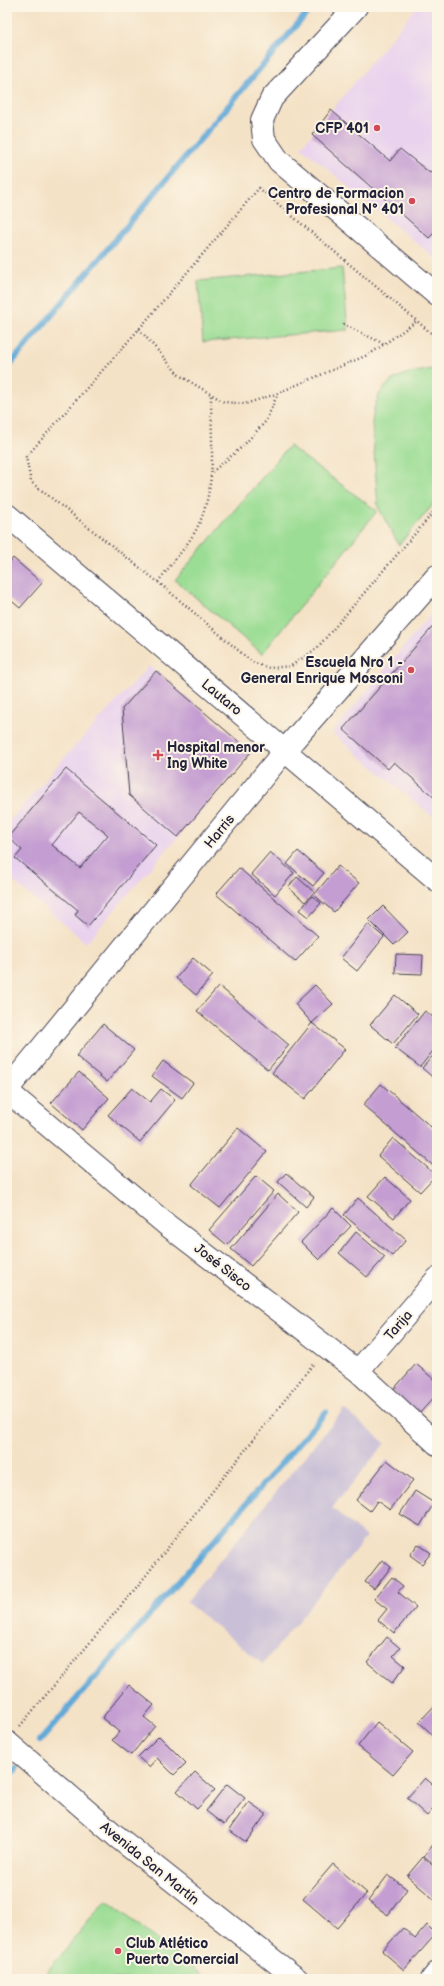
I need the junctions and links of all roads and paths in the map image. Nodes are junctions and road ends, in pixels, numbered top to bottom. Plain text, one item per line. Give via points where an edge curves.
1 (356, 7) edge
2 (437, 295) edge
3 (417, 321) junction
4 (343, 324) dead end
5 (140, 329) junction
6 (437, 338) edge
7 (384, 344) junction
8 (278, 393) junction
9 (211, 394) junction
10 (212, 472) junction
11 (437, 508) edge
12 (7, 515) edge
13 (437, 576) edge
14 (158, 582) junction
15 (285, 750) junction
16 (437, 880) edge
17 (7, 1091) edge
18 (437, 1279) edge
19 (326, 1347) junction
20 (358, 1371) junction
21 (437, 1444) edge
22 (12, 1736) edge
23 (437, 1973) edge
24 (297, 1979) edge
25 (432, 1979) edge

1 - 2 street via 272,98 262,120 264,139 279,161
3 - 5 path via 259,188
3 - 6 path
3 - 7 path
4 - 7 path
5 - 9 path via 179,375
5 - 14 path via 26,457 31,482
7 - 8 path via 370,354
8 - 9 path via 245,404 224,402
8 - 10 path via 266,421 242,447
9 - 10 path
10 - 14 path via 209,496 196,530
11 - 14 path via 317,648 291,666 269,668 252,662
12 - 15 street, Lautaro
13 - 15 street, Harris
15 - 16 street, Lautaro
15 - 17 street, Harris
17 - 19 street, José Sisco via 168,1224
18 - 20 street, Tarija
19 - 20 street, José Sisco
19 - 22 path via 140,1583
20 - 21 street, José Sisco
22 - 24 street, Avenida San Martín via 116,1836
23 - 25 street

